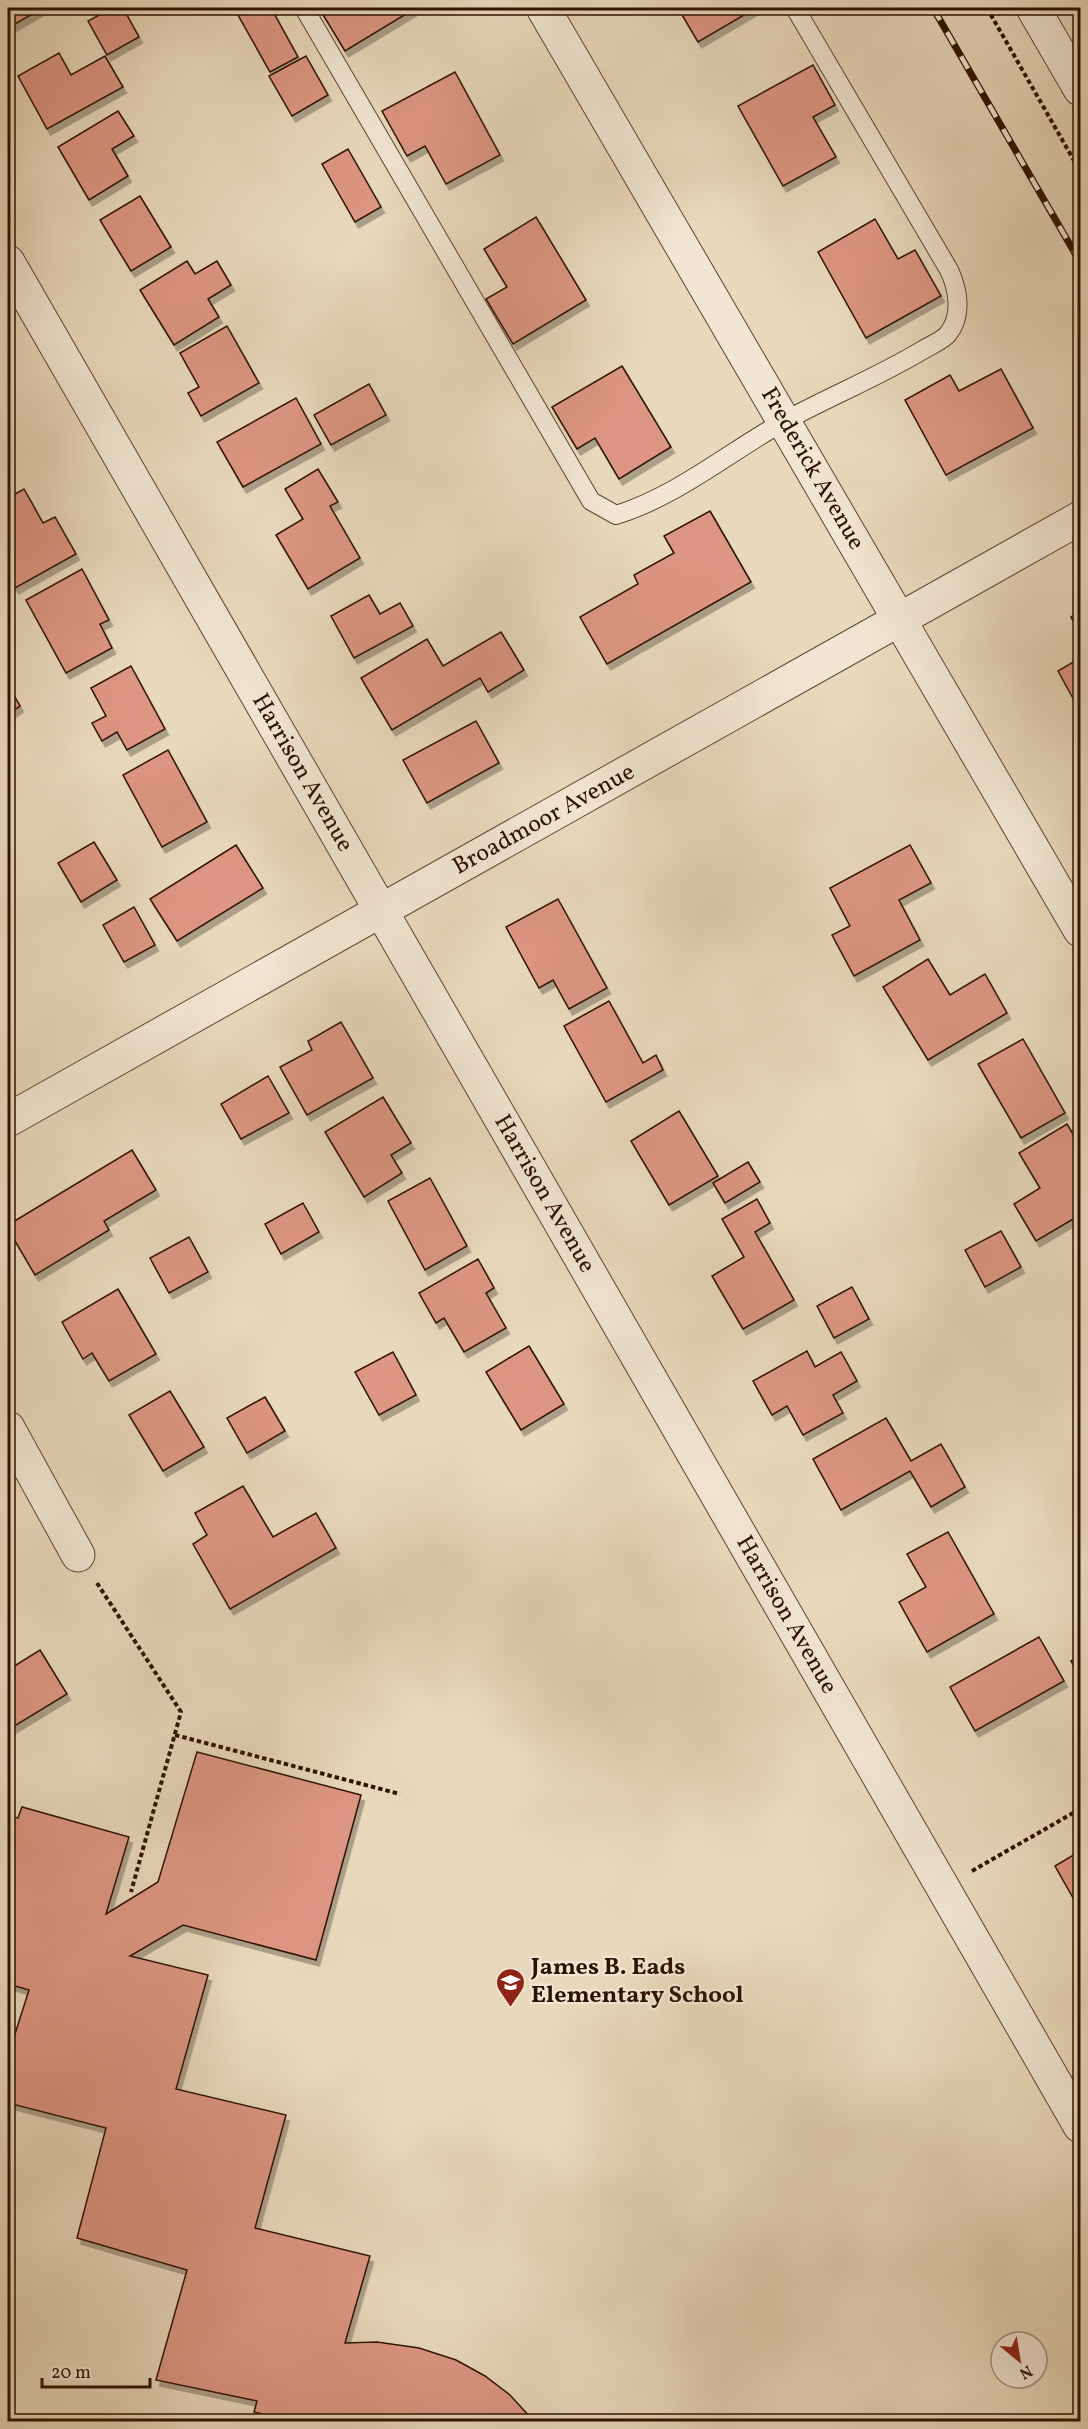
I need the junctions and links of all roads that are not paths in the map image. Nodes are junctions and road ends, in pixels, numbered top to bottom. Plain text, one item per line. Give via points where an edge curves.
1 (304, 8) edge
2 (543, 8) edge
3 (795, 8) edge
4 (1033, 8) edge
5 (1080, 89) edge
6 (8, 262) edge
7 (784, 421) junction
8 (1080, 518) edge
9 (900, 621) junction
10 (381, 911) junction
11 (1080, 930) edge
12 (8, 1120) edge
13 (8, 1428) edge
14 (78, 1555) road end
15 (1080, 2126) edge

1 - 7 lane via 591,501 616,515 645,506
2 - 7 street, Frederick Avenue
3 - 7 lane via 949,270 957,288 958,307 947,336 889,370
4 - 5 street
6 - 10 street, Harrison Avenue
7 - 9 street, Frederick Avenue
8 - 9 street, Broadmoor Avenue
9 - 10 street, Broadmoor Avenue
9 - 11 street, Frederick Avenue
10 - 12 street, Broadmoor Avenue
10 - 15 street, Harrison Avenue
13 - 14 street

